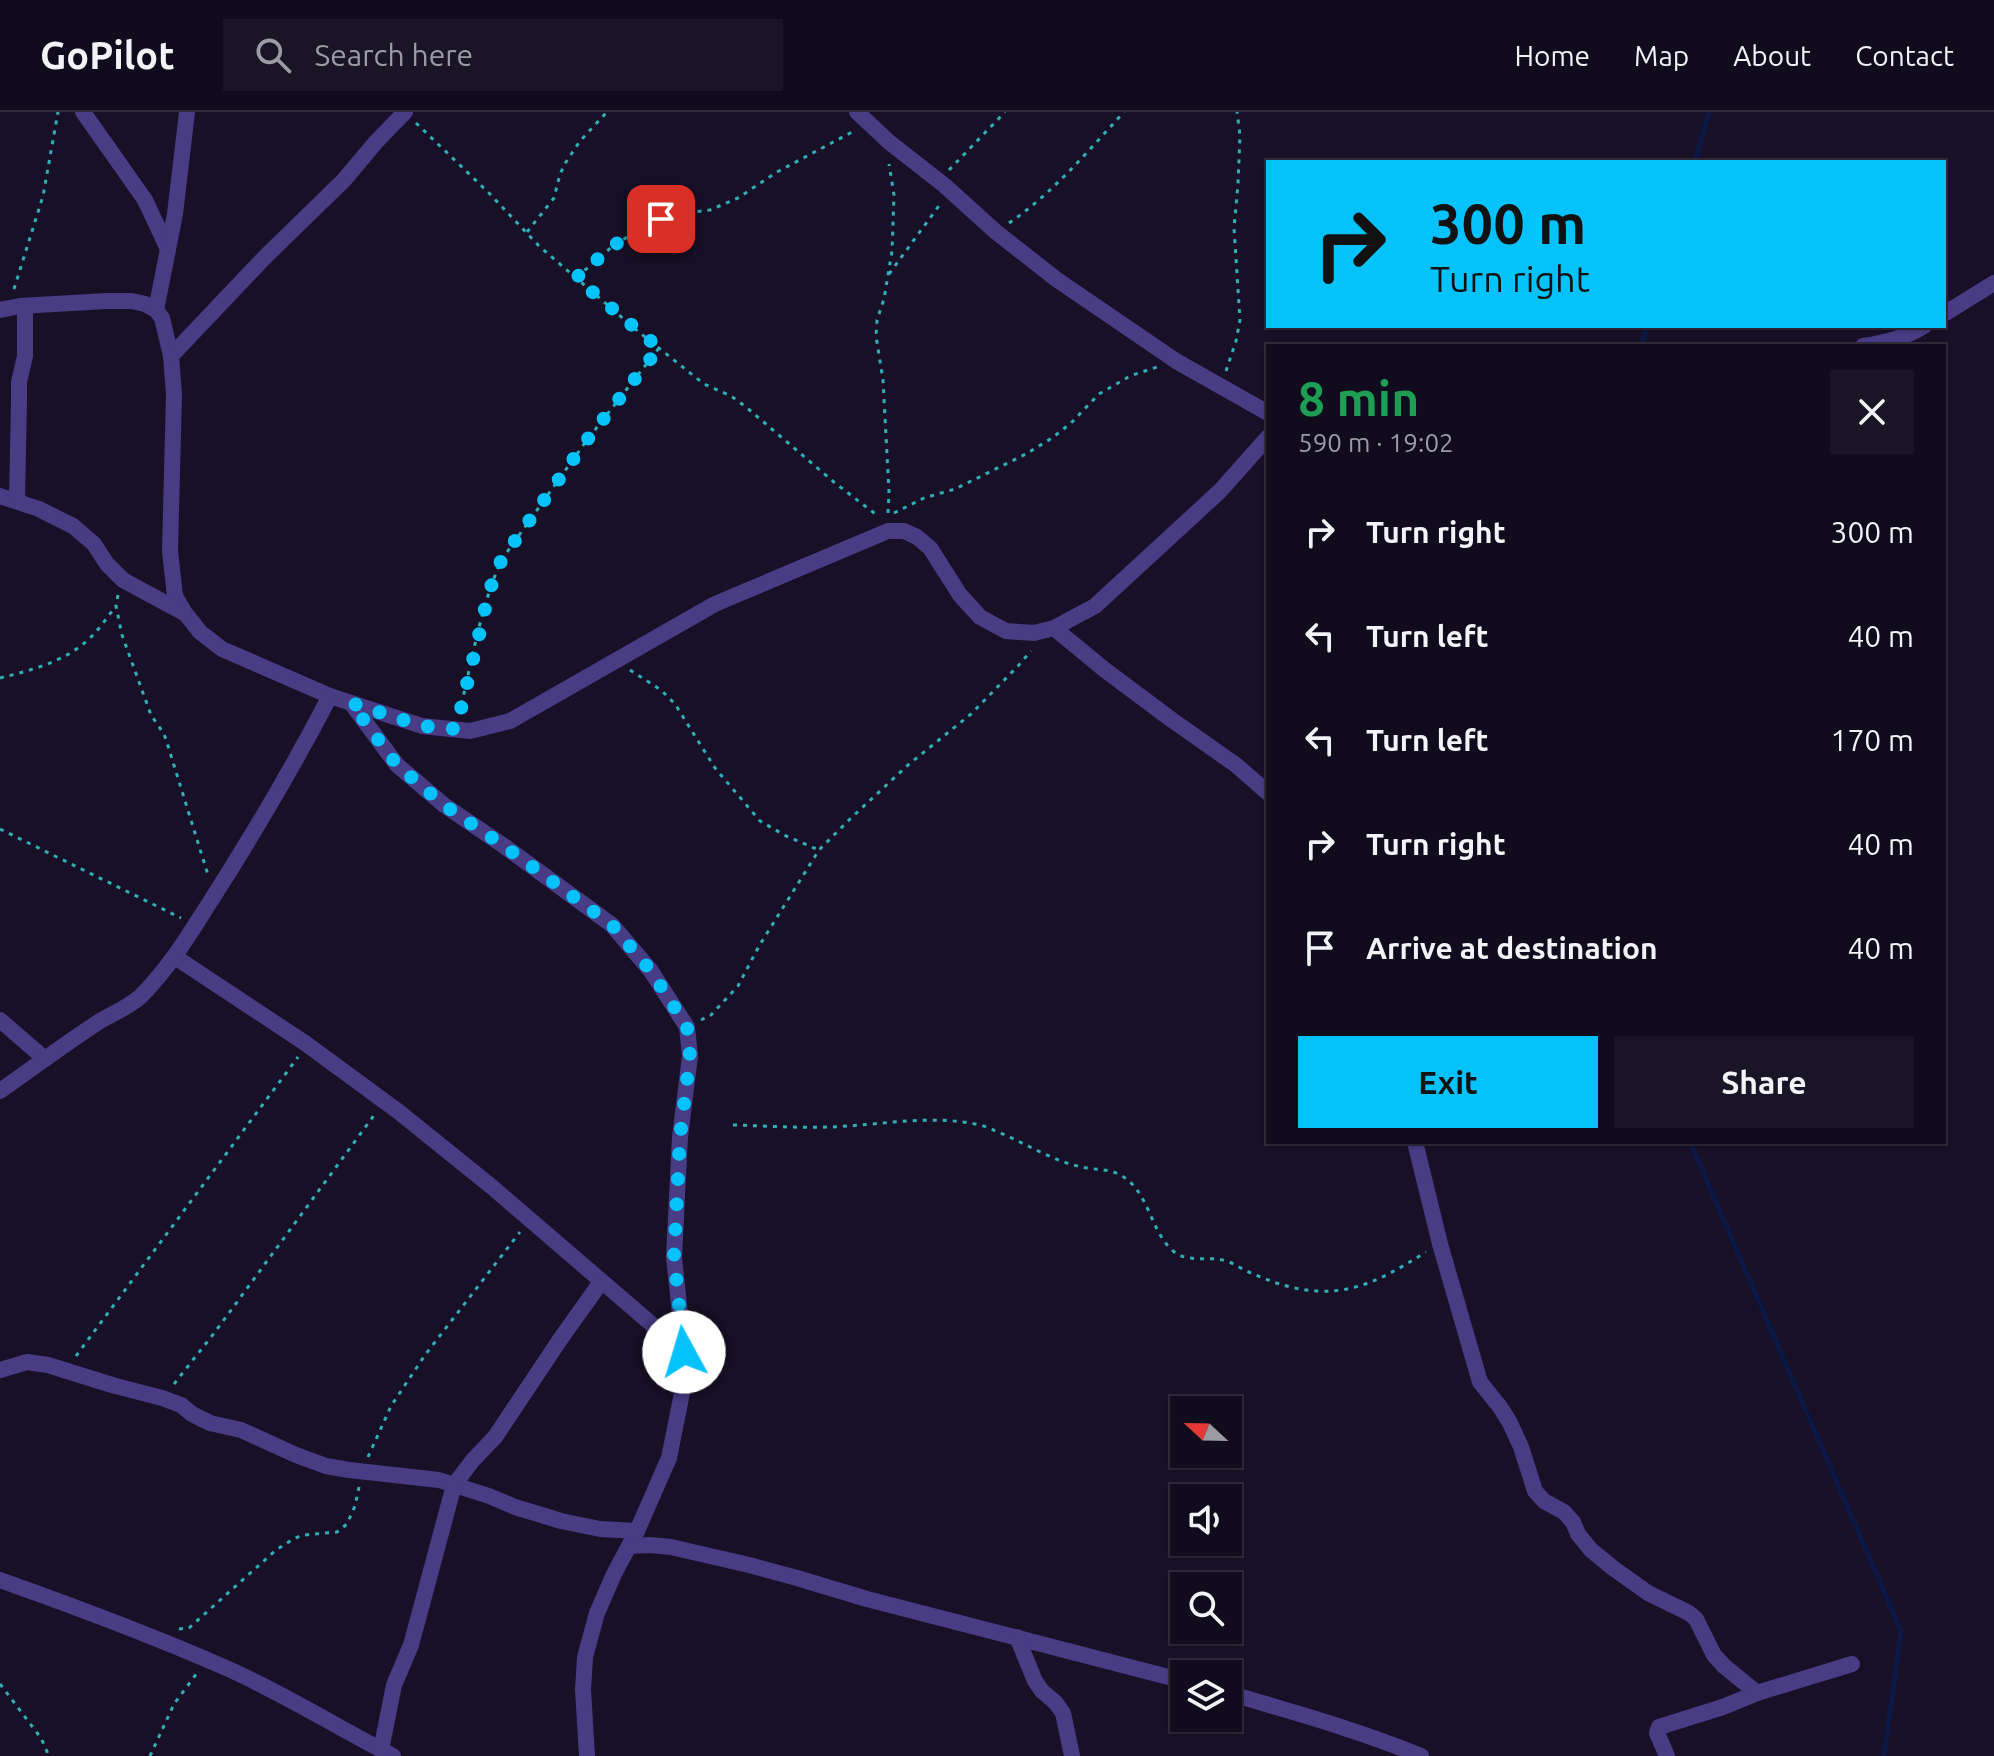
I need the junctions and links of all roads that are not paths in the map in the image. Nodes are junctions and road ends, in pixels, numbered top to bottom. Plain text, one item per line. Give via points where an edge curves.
1 (83, 112) edge
2 (187, 112) edge
3 (405, 112) edge
4 (862, 117) edge
5 (168, 250) junction
6 (1994, 283) edge
7 (11, 308) edge
8 (156, 310) junction
9 (1946, 313) edge
10 (1921, 328) edge
11 (1874, 344) edge
12 (171, 356) junction
13 (1266, 412) edge
14 (1266, 439) edge
15 (0, 496) edge
16 (17, 501) junction
17 (185, 613) junction
18 (1051, 628) junction
19 (330, 696) junction
20 (351, 703) junction
21 (1266, 791) edge
22 (175, 957) junction
23 (0, 1020) edge
24 (45, 1059) junction
25 (0, 1091) edge
26 (1415, 1144) edge
27 (601, 1282) junction
28 (684, 1352) junction
29 (0, 1370) edge
30 (454, 1485) junction
31 (633, 1538) junction
32 (0, 1580) edge
33 (1017, 1637) junction
34 (1852, 1664) dead end
35 (1170, 1677) edge
36 (1757, 1693) junction
37 (1242, 1697) edge
38 (387, 1753) edge
39 (587, 1756) edge
40 (1072, 1756) edge
41 (1421, 1756) edge
42 (1667, 1756) edge

1 - 5 street via 145,200
2 - 5 street
3 - 12 street
4 - 13 street via 1056,279 1176,361
5 - 8 street
6 - 9 street
7 - 8 street via 132,301
7 - 16 street via 25,356 19,382
8 - 12 street
10 - 11 street
12 - 17 street via 170,551 175,596
14 - 18 street via 1220,491 1095,606
15 - 16 street
16 - 17 street via 73,526 123,580
17 - 19 street via 222,649
18 - 20 street via 1006,631 980,617 930,548 904,531 888,531 715,604 510,721 470,731 422,726
18 - 21 street
19 - 20 street
19 - 22 street via 252,837
20 - 28 street via 397,765 444,805 612,925 651,971 687,1027 690,1056 674,1257
22 - 24 street via 139,998
22 - 27 street via 385,1101
23 - 24 street
24 - 25 street
26 - 36 street via 1480,1382 1510,1423 1535,1491 1564,1512 1591,1550 1613,1568 1696,1619 1714,1655
27 - 28 street
27 - 30 street via 495,1437
28 - 31 street via 669,1458
29 - 30 street via 27,1362 66,1370 181,1405 210,1423 241,1430 326,1466
30 - 31 street via 561,1521
30 - 38 street via 411,1645 394,1685
31 - 33 street
31 - 39 street via 597,1613 585,1657
32 - 38 street via 206,1660 297,1702
33 - 35 street
33 - 40 street via 1035,1681 1063,1713
34 - 36 street
36 - 42 street via 1659,1727
37 - 41 street

